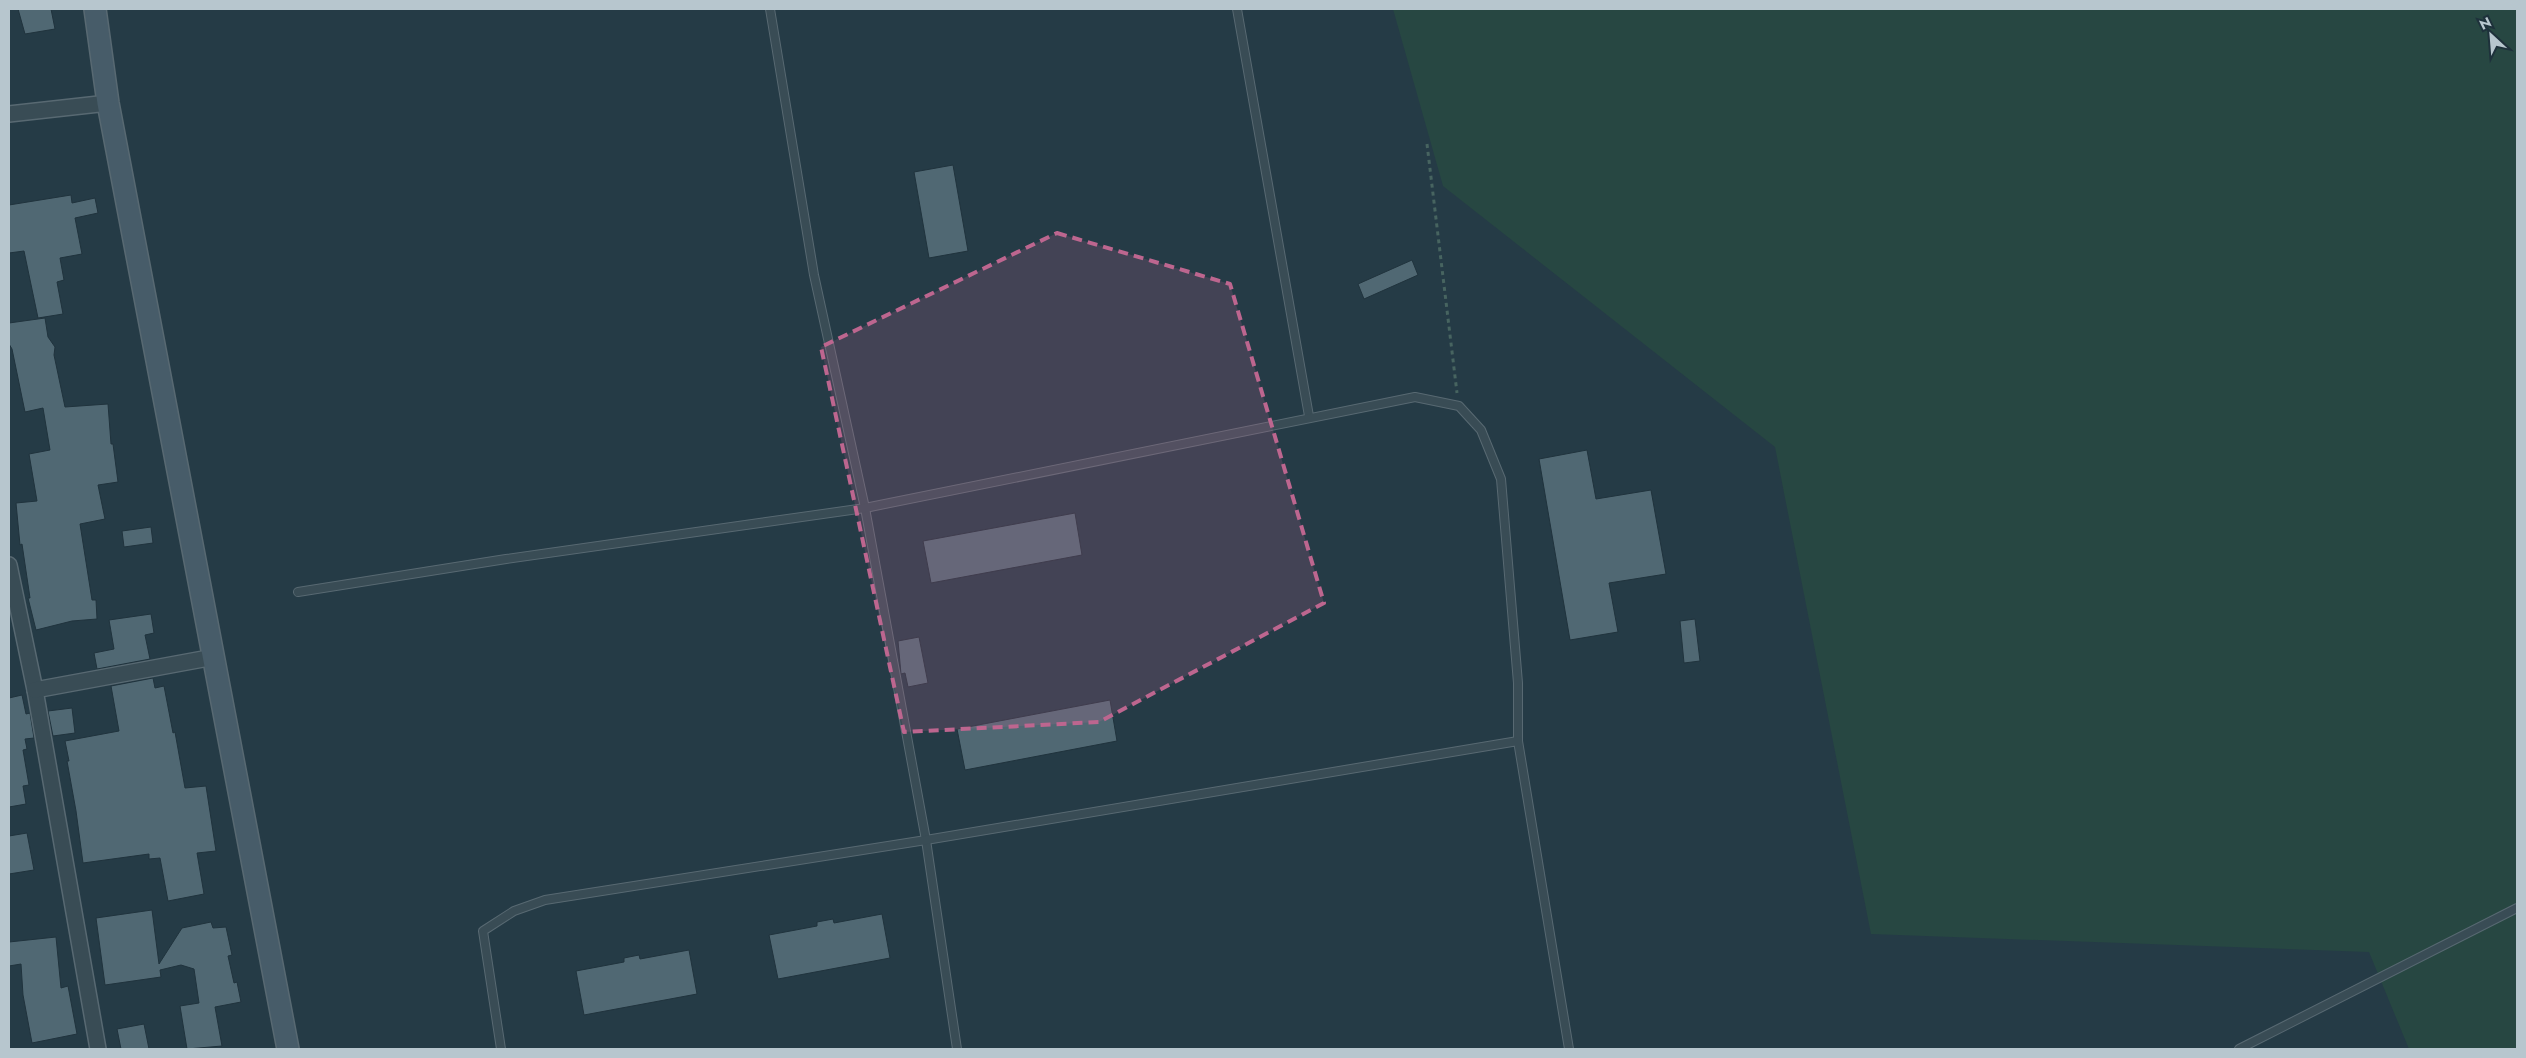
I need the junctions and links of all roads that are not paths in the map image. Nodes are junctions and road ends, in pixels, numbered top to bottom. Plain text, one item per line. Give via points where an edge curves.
1 (95, 9) edge
2 (770, 9) edge
3 (1237, 9) edge
4 (108, 103) junction
5 (9, 114) edge
6 (1309, 416) junction
7 (865, 508) junction
8 (9, 565) edge
9 (298, 592) dead end
10 (214, 657) junction
11 (35, 690) junction
12 (1518, 741) junction
13 (926, 840) junction
14 (2517, 908) edge
15 (98, 1049) edge
16 (288, 1049) edge
17 (501, 1049) edge
18 (957, 1049) edge
19 (1569, 1049) edge
20 (2239, 1049) edge

1 - 4 main road
2 - 7 lane via 814,275
3 - 6 lane
4 - 5 street
4 - 10 main road
6 - 7 lane
6 - 12 lane via 1415,397 1459,406 1481,430 1501,479 1518,683
7 - 9 lane
7 - 13 lane
8 - 11 street
10 - 11 street
10 - 16 main road
11 - 15 street
12 - 13 lane
12 - 19 lane
13 - 17 lane via 545,900 514,911 483,931
13 - 18 lane
14 - 20 lane

